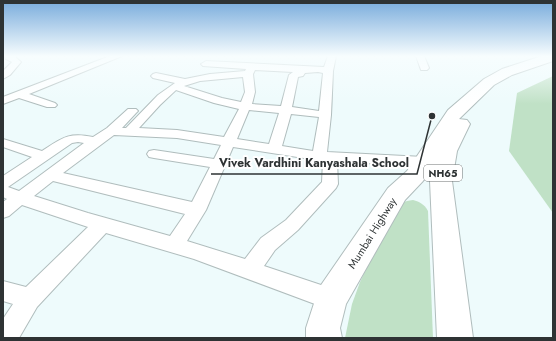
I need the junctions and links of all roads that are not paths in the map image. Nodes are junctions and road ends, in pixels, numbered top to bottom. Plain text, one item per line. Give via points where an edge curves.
1 (328, 71) edge
2 (66, 72) edge
3 (78, 72) edge
4 (224, 72) edge
5 (251, 72) edge
6 (301, 72) edge
7 (524, 72) edge
8 (46, 74) dead end
9 (156, 76) dead end
10 (186, 82) junction
11 (176, 87) junction
12 (20, 95) junction
13 (4, 100) edge
14 (51, 105) dead end
15 (245, 106) junction
16 (286, 110) junction
17 (132, 111) dead end
18 (325, 115) junction
19 (112, 131) junction
20 (129, 132) junction
21 (95, 142) junction
22 (228, 142) junction
23 (3, 143) edge
24 (274, 149) junction
25 (154, 154) dead end
26 (44, 156) junction
27 (324, 156) junction
28 (218, 164) junction
29 (434, 165) junction
30 (52, 176) junction
31 (3, 183) edge
32 (3, 191) edge
33 (20, 198) junction
34 (197, 210) junction
35 (3, 211) edge
36 (102, 225) junction
37 (174, 245) junction
38 (249, 271) junction
39 (3, 291) edge
40 (29, 299) junction
41 (332, 299) junction
42 (5, 338) edge
43 (324, 338) edge
44 (456, 338) edge

1 - 18 street
2 - 8 street
3 - 12 street
4 - 10 street
5 - 15 street via 250,92
6 - 16 street via 294,75
7 - 29 highway, Mumbai Highway / NH65 via 500,86 470,110 447,151
9 - 10 street
10 - 11 street
11 - 15 street
11 - 20 street
12 - 13 street
12 - 14 street
15 - 16 street
15 - 22 street
16 - 18 street
16 - 24 street
17 - 19 street
18 - 27 street
19 - 20 street
19 - 21 street
20 - 22 street via 177,134
21 - 26 street via 71,138
21 - 30 street
22 - 24 street
22 - 28 street
23 - 26 street
24 - 27 street
25 - 28 street
26 - 31 street
27 - 29 street
27 - 38 street via 330,184 292,225 268,244
28 - 34 street
29 - 41 highway, Mumbai Highway / NH65 via 415,176 396,194
29 - 44 highway, Mumbai Highway / NH65 via 441,181
30 - 33 street
30 - 34 street
32 - 33 street
33 - 35 street
33 - 36 street
34 - 37 street
36 - 37 street
36 - 40 street
37 - 38 street
38 - 41 street
39 - 40 street
40 - 42 street
41 - 43 highway, Mumbai Highway / NH65 via 323,328

